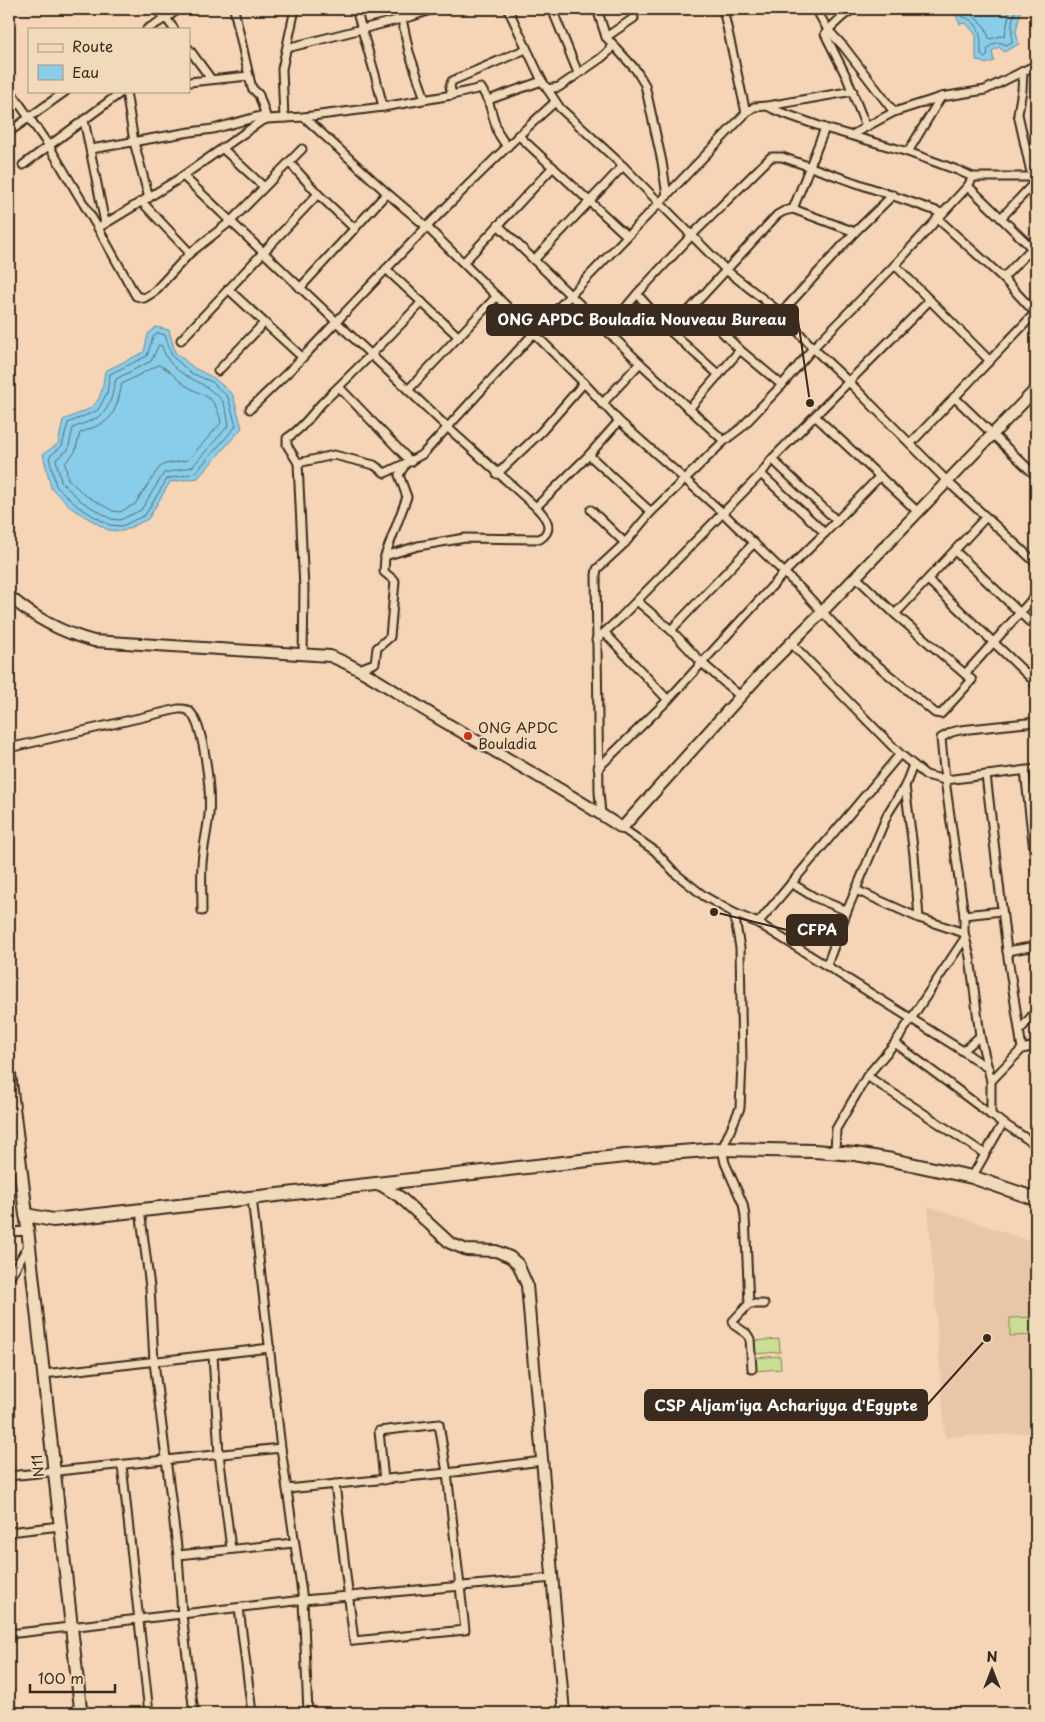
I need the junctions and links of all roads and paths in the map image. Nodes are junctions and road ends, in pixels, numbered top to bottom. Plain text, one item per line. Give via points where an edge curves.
1 (154, 9) edge
2 (179, 9) edge
3 (234, 9) edge
4 (295, 9) edge
5 (356, 9) edge
6 (433, 9) edge
7 (508, 9) edge
8 (552, 9) edge
9 (597, 9) edge
10 (631, 9) edge
11 (723, 9) edge
12 (816, 9) edge
13 (853, 9) edge
14 (842, 12) edge
15 (166, 18) junction
16 (402, 19) junction
17 (149, 28) edge
18 (173, 28) edge
19 (362, 29) junction
20 (829, 30) junction
21 (606, 37) junction
22 (612, 43) junction
23 (287, 48) junction
24 (526, 48) junction
25 (190, 50) edge
26 (1036, 64) edge
27 (1023, 72) junction
28 (578, 73) junction
29 (249, 76) junction
30 (211, 79) junction
31 (542, 81) junction
32 (190, 82) edge
33 (9, 89) edge
34 (548, 89) junction
35 (65, 92) edge
36 (123, 92) edge
37 (124, 92) edge
38 (853, 92) junction
39 (452, 95) junction
40 (941, 97) junction
41 (425, 99) junction
42 (488, 100) junction
43 (555, 102) junction
44 (767, 106) junction
45 (382, 107) junction
46 (894, 112) junction
47 (746, 113) junction
48 (266, 117) junction
49 (304, 117) junction
50 (28, 118) junction
51 (284, 118) junction
52 (84, 120) junction
53 (866, 127) junction
54 (825, 128) junction
55 (9, 132) edge
56 (852, 135) junction
57 (518, 136) junction
58 (134, 142) junction
59 (49, 146) junction
60 (507, 147) junction
61 (91, 148) junction
62 (222, 148) junction
63 (302, 150) dead end
64 (908, 152) junction
65 (290, 162) junction
66 (23, 165) dead end
67 (623, 166) junction
68 (553, 167) junction
69 (811, 167) junction
70 (183, 176) junction
71 (973, 177) junction
72 (1035, 178) edge
73 (968, 186) junction
74 (264, 187) junction
75 (387, 193) junction
76 (318, 194) junction
77 (893, 195) junction
78 (667, 196) junction
79 (145, 200) junction
80 (591, 201) junction
81 (660, 204) junction
82 (794, 210) junction
83 (939, 216) junction
84 (1001, 218) junction
85 (231, 221) junction
86 (498, 225) junction
87 (102, 226) junction
88 (427, 227) junction
89 (355, 229) junction
90 (854, 232) junction
91 (692, 235) junction
92 (627, 236) junction
93 (1035, 248) edge
94 (263, 252) junction
95 (190, 253) junction
96 (534, 260) junction
97 (464, 262) junction
98 (895, 265) junction
99 (386, 269) junction
100 (726, 270) junction
101 (1004, 278) junction
102 (300, 288) junction
103 (228, 289) junction
104 (637, 294) junction
105 (570, 295) junction
106 (497, 296) junction
107 (930, 300) junction
108 (422, 302) junction
109 (696, 305) junction
110 (781, 313) junction
111 (1036, 313) edge
112 (336, 321) junction
113 (264, 323) junction
114 (606, 330) junction
115 (670, 331) junction
116 (534, 333) junction
117 (459, 336) junction
118 (181, 340) dead end
119 (813, 348) junction
120 (740, 350) junction
121 (372, 355) junction
122 (302, 358) junction
123 (990, 361) junction
124 (640, 363) junction
125 (218, 371) dead end
126 (719, 375) junction
127 (849, 382) junction
128 (584, 383) junction
129 (782, 385) junction
130 (339, 387) junction
131 (1036, 389) edge
132 (408, 390) junction
133 (954, 397) junction
134 (602, 404) junction
135 (250, 409) dead end
136 (689, 409) junction
137 (816, 416) junction
138 (619, 421) junction
139 (447, 427) junction
140 (992, 434) junction
141 (724, 441) junction
142 (911, 443) junction
143 (589, 455) junction
144 (772, 459) junction
145 (409, 462) junction
146 (298, 463) junction
147 (497, 474) junction
148 (761, 474) junction
149 (880, 476) junction
150 (1036, 476) edge
151 (686, 478) junction
152 (948, 481) junction
153 (536, 507) junction
154 (591, 510) dead end
155 (651, 512) junction
156 (918, 512) junction
157 (723, 513) junction
158 (986, 517) junction
159 (838, 520) junction
160 (825, 533) junction
161 (625, 543) junction
162 (754, 543) junction
163 (955, 551) junction
164 (385, 556) junction
165 (1036, 563) edge
166 (784, 573) junction
167 (856, 577) junction
168 (928, 580) junction
169 (1036, 595) edge
170 (9, 596) edge
171 (637, 601) junction
172 (822, 612) junction
173 (1020, 612) junction
174 (895, 614) junction
175 (1036, 628) edge
176 (671, 630) junction
177 (605, 633) junction
178 (596, 640) junction
179 (994, 642) junction
180 (791, 643) junction
181 (303, 654) junction
182 (702, 662) junction
183 (359, 669) junction
184 (965, 674) junction
185 (1035, 680) edge
186 (740, 696) junction
187 (668, 700) junction
188 (1036, 722) edge
189 (9, 748) edge
190 (900, 754) junction
191 (913, 765) junction
192 (598, 768) junction
193 (1036, 769) edge
194 (1025, 770) junction
195 (986, 775) junction
196 (944, 780) junction
197 (905, 786) junction
198 (1033, 813) edge
199 (601, 814) junction
200 (622, 828) junction
201 (1036, 869) edge
202 (791, 883) junction
203 (856, 890) junction
204 (202, 910) dead end
205 (847, 910) junction
206 (1002, 911) junction
207 (734, 913) junction
208 (964, 916) junction
209 (919, 918) junction
210 (758, 923) junction
211 (964, 936) junction
212 (1036, 946) edge
213 (1007, 951) junction
214 (828, 965) junction
215 (1036, 1011) edge
216 (911, 1019) junction
217 (1020, 1030) junction
218 (980, 1036) junction
219 (895, 1043) junction
220 (1036, 1046) edge
221 (1022, 1049) junction
222 (963, 1051) junction
223 (989, 1069) junction
224 (9, 1074) edge
225 (867, 1076) junction
226 (991, 1081) junction
227 (10, 1098) edge
228 (991, 1115) junction
229 (1003, 1123) junction
230 (1036, 1145) edge
231 (722, 1149) junction
232 (834, 1153) junction
233 (985, 1154) junction
234 (972, 1177) junction
235 (379, 1184) junction
236 (252, 1198) junction
237 (1036, 1199) edge
238 (140, 1210) junction
239 (26, 1215) junction
240 (28, 1231) junction
241 (9, 1232) edge
242 (30, 1243) junction
243 (9, 1278) edge
244 (749, 1304) junction
245 (764, 1304) dead end
246 (270, 1348) junction
247 (213, 1355) junction
248 (154, 1362) junction
249 (752, 1369) dead end
250 (44, 1374) junction
251 (281, 1448) junction
252 (219, 1454) junction
253 (166, 1460) junction
254 (542, 1461) junction
255 (122, 1465) junction
256 (54, 1472) junction
257 (447, 1473) junction
258 (9, 1476) edge
259 (384, 1480) junction
260 (335, 1484) junction
261 (286, 1489) junction
262 (60, 1526) junction
263 (9, 1532) edge
264 (294, 1543) junction
265 (231, 1549) junction
266 (178, 1555) junction
267 (553, 1578) junction
268 (460, 1586) junction
269 (348, 1596) junction
270 (303, 1600) junction
271 (239, 1608) junction
272 (182, 1615) junction
273 (140, 1619) junction
274 (71, 1628) junction
275 (9, 1634) edge
276 (9, 1692) edge
277 (11, 1713) edge
278 (81, 1713) edge
279 (149, 1713) edge
280 (186, 1713) edge
281 (194, 1713) edge
282 (252, 1713) edge
283 (308, 1713) edge
284 (564, 1713) edge

1 - 15 street
2 - 15 street
3 - 29 street
4 - 23 street
5 - 19 street
6 - 16 street
7 - 24 street
8 - 28 street
9 - 21 street
10 - 21 street via 634,18
11 - 47 street
12 - 20 street
13 - 14 street
14 - 20 street
15 - 17 street
15 - 18 street
16 - 19 street
16 - 41 street
19 - 23 street
19 - 45 street
20 - 38 street via 825,34
20 - 46 street
21 - 22 street
22 - 28 street via 609,51
22 - 78 street via 645,85
23 - 51 street via 282,69
24 - 31 street
24 - 39 street via 452,81
25 - 30 street
26 - 27 street
27 - 40 street via 984,90
27 - 72 street via 1018,114
28 - 34 street via 560,87
29 - 30 street
29 - 48 street
30 - 32 street
31 - 34 street
31 - 42 street
33 - 50 street
34 - 43 street
35 - 50 street
36 - 52 street
37 - 58 street
38 - 44 street
38 - 53 street
39 - 41 street
39 - 42 street via 482,88
40 - 46 street
40 - 64 street
41 - 45 street
42 - 60 street via 498,133
43 - 57 street
43 - 67 street
44 - 47 street via 754,107
44 - 54 street
45 - 49 street
46 - 53 street
47 - 78 street
48 - 51 street
48 - 58 street
48 - 62 street
49 - 51 street
49 - 75 street
50 - 55 street
50 - 59 street
52 - 59 street
52 - 61 street
53 - 56 street
54 - 56 street
54 - 69 street
56 - 64 street
57 - 60 street
57 - 68 street
58 - 61 street
58 - 79 street
59 - 66 street
59 - 87 street
60 - 88 street
61 - 87 street
62 - 70 street
62 - 74 street
63 - 65 street
64 - 71 street
65 - 74 street
65 - 76 street
67 - 80 street
67 - 81 street
68 - 80 street
68 - 86 street
69 - 77 street
69 - 82 street
69 - 91 street via 782,157 771,157
70 - 79 street
70 - 85 street
71 - 72 street
71 - 73 street
72 - 84 street
73 - 83 street
73 - 84 street
74 - 85 street
75 - 88 street
75 - 89 street
76 - 89 street
76 - 94 street
77 - 83 street
77 - 90 street
78 - 81 street
79 - 87 street
79 - 95 street
80 - 92 street
80 - 96 street
81 - 91 street
81 - 92 street
82 - 90 street
82 - 100 street via 777,215
83 - 98 street
83 - 101 street
84 - 93 street
85 - 94 street
85 - 95 street
86 - 96 street
86 - 97 street
87 - 95 street via 136,296 144,298 154,292
88 - 97 street
88 - 99 street
89 - 102 street
90 - 110 street
91 - 100 street
91 - 104 street
92 - 105 street
93 - 101 street
94 - 102 street
94 - 103 street
96 - 105 street
97 - 106 street
98 - 107 street
98 - 119 street
99 - 108 street
99 - 112 street
100 - 109 street
100 - 110 street
101 - 111 street
102 - 112 street
103 - 113 street
103 - 118 street
104 - 114 street
104 - 115 street
105 - 114 street
105 - 116 street
106 - 116 street
106 - 117 street
107 - 123 street
107 - 127 street
108 - 117 street
108 - 121 street
109 - 115 street
109 - 120 street
110 - 119 street
111 - 123 street
112 - 121 street
112 - 122 street
113 - 122 street
113 - 125 street
114 - 124 street
115 - 126 street
116 - 128 street
116 - 139 street
117 - 132 street
119 - 127 street
119 - 129 street
120 - 126 street
120 - 129 street
121 - 130 street
121 - 132 street
122 - 135 street
123 - 133 street
124 - 134 street
124 - 136 street
126 - 136 street
127 - 137 street
127 - 142 street
128 - 134 street
128 - 147 street via 541,432
129 - 141 street
130 - 145 street
130 - 146 street via 287,438
131 - 140 street
132 - 139 street
133 - 140 street
133 - 142 street
134 - 138 street
136 - 141 street
137 - 144 street
137 - 149 street
138 - 143 street
138 - 151 street
139 - 145 street via 422,454
139 - 147 street
140 - 150 street
140 - 152 street
141 - 151 street
142 - 152 street
143 - 153 street
143 - 155 street
144 - 148 street
144 - 159 street
145 - 146 street via 385,473 374,465 334,455
145 - 164 street via 399,474 407,498
146 - 181 street via 304,589
147 - 153 street
148 - 157 street
148 - 160 street
149 - 156 street
149 - 159 street
151 - 155 street
151 - 157 street
152 - 156 street
152 - 158 street
153 - 164 street via 549,526 540,539 465,538 418,546
154 - 161 street
155 - 161 street
156 - 167 street
157 - 162 street
157 - 171 street
158 - 163 street
158 - 165 street
159 - 160 street
160 - 166 street
161 - 178 street via 596,572
162 - 166 street
162 - 176 street
163 - 168 street
163 - 173 street
164 - 183 street via 384,572 395,582 390,638 377,648 374,663
166 - 172 street
166 - 182 street
167 - 172 street
167 - 174 street
168 - 174 street
168 - 179 street
169 - 173 street
170 - 181 street via 47,622 94,641
171 - 176 street
171 - 177 street
172 - 180 street
172 - 184 street via 854,646 936,714 942,713 972,680
173 - 175 street
173 - 179 street
174 - 184 street
176 - 182 street
177 - 178 street
177 - 187 street
178 - 192 street
179 - 184 street
179 - 185 street
180 - 186 street
180 - 190 street
181 - 183 street via 330,656
182 - 186 street
182 - 187 street
183 - 199 street
186 - 200 street
187 - 192 street
188 - 196 street via 960,730 941,738
189 - 204 street via 178,710 188,711 201,738 207,771 209,813 202,865
190 - 191 street
190 - 202 street
191 - 196 street via 931,778
191 - 197 street
192 - 199 street
193 - 194 street
194 - 195 street
194 - 198 street
195 - 196 street
195 - 206 street
196 - 208 street
197 - 203 street via 888,813
197 - 209 street
198 - 201 street
199 - 200 street
200 - 207 street via 655,851 676,874 704,896
202 - 205 street via 814,897
202 - 210 street
203 - 205 street
203 - 209 street
205 - 214 street
206 - 208 street
206 - 213 street
207 - 210 street
207 - 231 street via 740,948 740,1108
208 - 211 street
209 - 211 street
210 - 214 street
211 - 216 street
211 - 218 street via 970,957
212 - 213 street
213 - 217 street
214 - 216 street
215 - 217 street
216 - 219 street
216 - 222 street
217 - 221 street
218 - 222 street
218 - 223 street
219 - 225 street
219 - 228 street
220 - 221 street
221 - 226 street
222 - 223 street
223 - 226 street
224 - 227 highway
225 - 232 street via 836,1129
225 - 233 street
226 - 228 street
227 - 239 highway
228 - 229 street
229 - 230 street
229 - 233 street
231 - 232 highway
231 - 235 highway via 625,1156
231 - 244 street via 743,1204
232 - 234 highway via 892,1160
233 - 234 street
234 - 237 highway
235 - 236 highway
235 - 254 street via 400,1197 450,1242 467,1250 496,1251 518,1264 527,1285
236 - 238 highway
236 - 246 street
238 - 239 highway via 53,1220
238 - 248 street via 150,1286
239 - 240 main road, N11
240 - 241 street
240 - 242 main road, N11
242 - 243 street
242 - 250 main road, N11
244 - 245 street
244 - 249 street via 733,1321 750,1339
246 - 247 street
246 - 251 street
247 - 248 street
247 - 252 street
248 - 250 street
248 - 253 street
250 - 256 main road, N11
251 - 252 street
251 - 261 street
252 - 253 street
252 - 265 street
253 - 255 street
253 - 266 street
254 - 257 street
254 - 267 street
255 - 256 street
255 - 273 street
256 - 258 street
256 - 262 main road, N11
257 - 259 street
257 - 259 street via 439,1424 379,1431
257 - 268 street
259 - 260 street
260 - 261 street
260 - 269 street
261 - 264 street
262 - 263 street
262 - 274 main road, N11
264 - 265 street
264 - 270 street
265 - 266 street
266 - 272 street
267 - 268 street
267 - 284 street
268 - 269 street
268 - 269 street via 465,1630 354,1641
269 - 270 street
270 - 271 street
270 - 283 street
271 - 272 street
271 - 282 street
272 - 273 street
272 - 281 street
273 - 274 street
273 - 279 street
274 - 275 street
274 - 278 main road, N11
276 - 277 street
280 - 281 street

